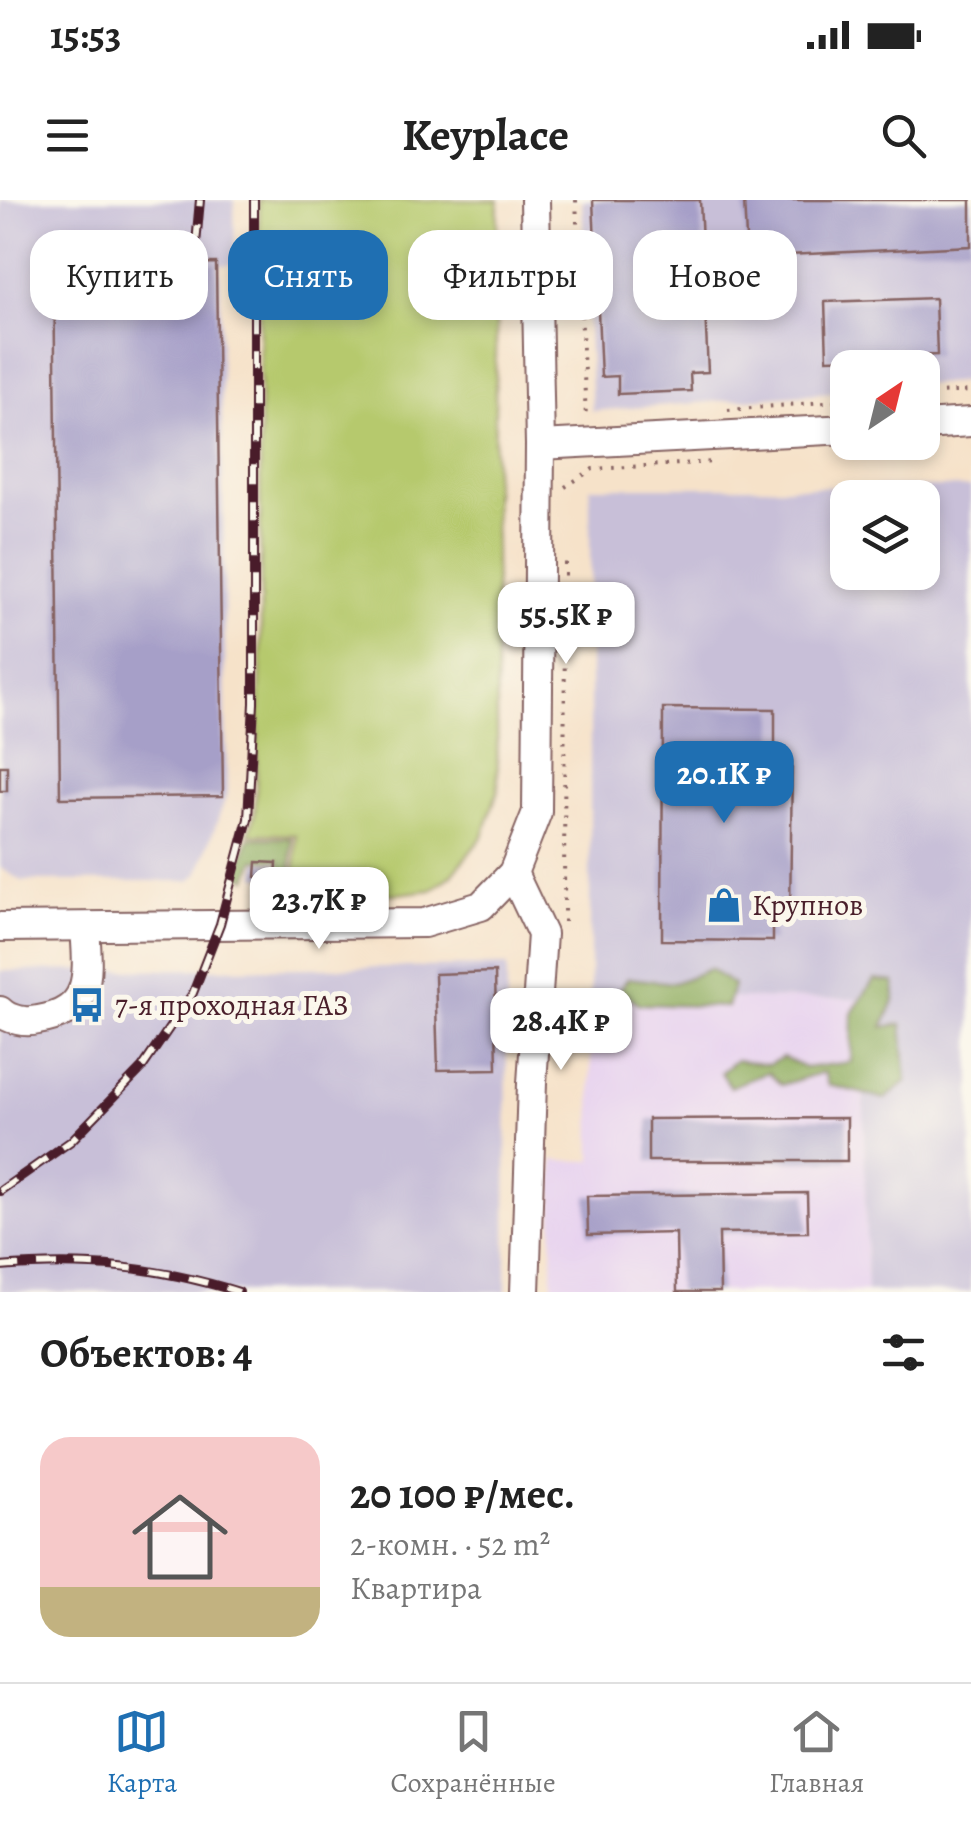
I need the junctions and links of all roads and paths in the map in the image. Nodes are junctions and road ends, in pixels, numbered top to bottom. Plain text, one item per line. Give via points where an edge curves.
1 (535, 200) edge
2 (576, 200) edge
3 (971, 390) edge
4 (940, 393) edge
5 (830, 401) edge
6 (717, 410) dead end
7 (586, 421) dead end
8 (971, 422) edge
9 (940, 432) edge
10 (830, 441) edge
11 (540, 445) junction
12 (732, 460) dead end
13 (565, 487) dead end
14 (565, 544) dead end
15 (513, 873) junction
16 (86, 927) junction
17 (0, 928) edge
18 (564, 928) dead end
19 (0, 1011) edge
20 (525, 1292) edge

1 - 11 street
2 - 7 path
3 - 4 path
5 - 6 path
8 - 9 street
10 - 11 street
11 - 15 street via 537,812
12 - 13 path via 593,469
14 - 18 path
15 - 16 street via 481,906 424,923
15 - 20 street via 542,934
16 - 17 street
16 - 19 street via 88,976 64,1015 31,1022

